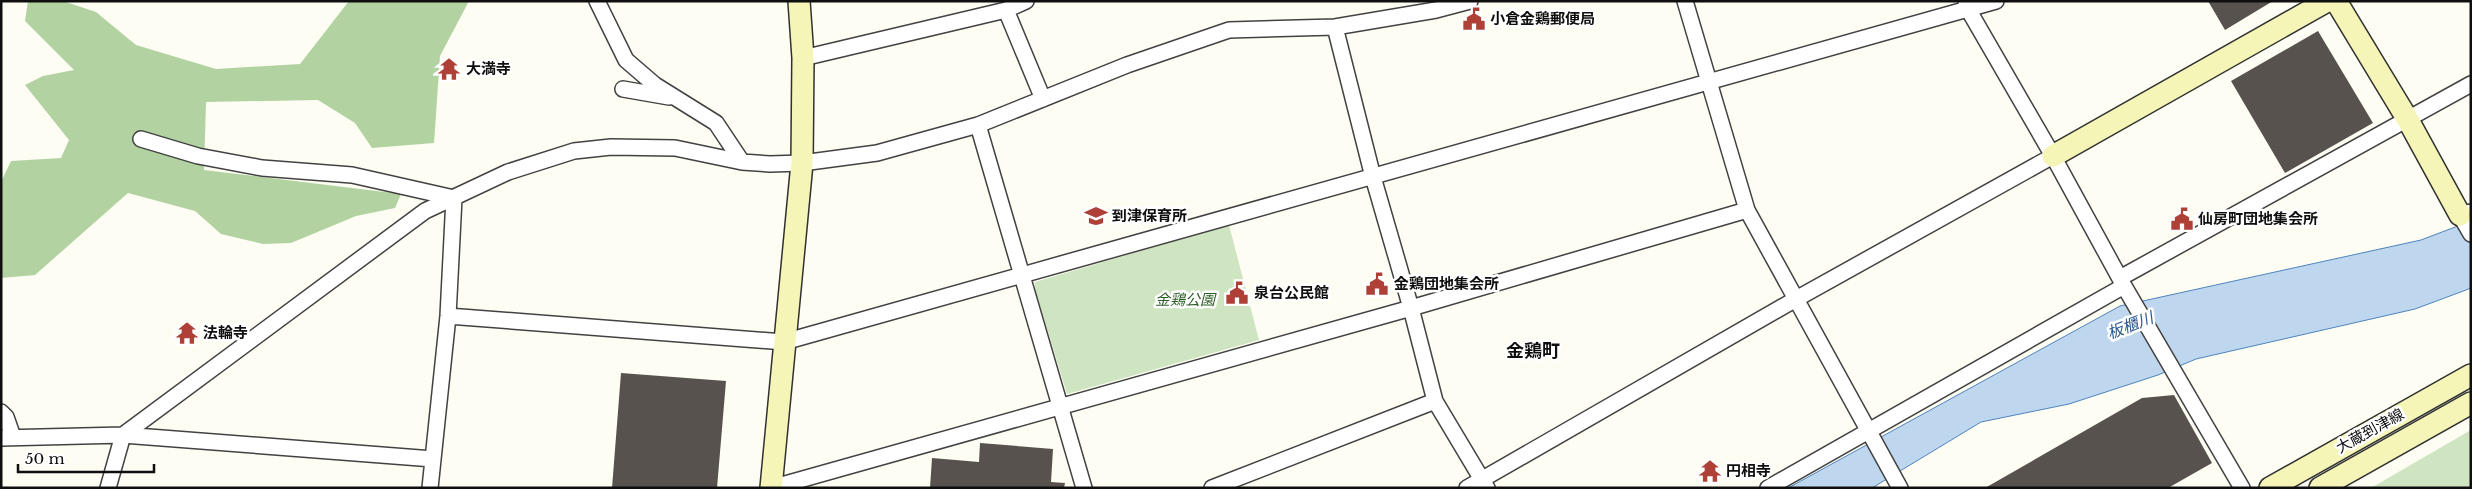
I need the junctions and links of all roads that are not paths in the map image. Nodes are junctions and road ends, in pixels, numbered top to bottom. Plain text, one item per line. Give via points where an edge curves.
1 (597, 1) edge
2 (799, 1) edge
3 (1026, 1) edge
4 (1470, 1) edge
5 (1685, 1) edge
6 (1996, 1) edge
7 (2327, 1) edge
8 (2336, 1) edge
9 (1967, 5) edge
10 (1006, 10) junction
11 (1335, 27) junction
12 (803, 58) junction
13 (1709, 82) junction
14 (2471, 84) edge
15 (623, 89) dead end
16 (674, 97) junction
17 (1043, 99) junction
18 (2408, 120) junction
19 (978, 125) junction
20 (141, 139) dead end
21 (2053, 156) junction
22 (742, 162) junction
23 (802, 163) junction
24 (1373, 177) junction
25 (454, 198) junction
26 (1747, 210) junction
27 (2466, 213) edge
28 (2471, 234) edge
29 (1022, 276) junction
30 (2122, 282) junction
31 (1796, 300) junction
32 (1411, 308) junction
33 (448, 316) junction
34 (784, 342) junction
35 (2471, 375) edge
36 (1435, 401) junction
37 (2471, 403) edge
38 (1062, 406) junction
39 (1, 412) edge
40 (1868, 432) junction
41 (123, 435) junction
42 (7, 438) edge
43 (433, 459) junction
44 (1484, 483) edge
45 (108, 488) edge
46 (430, 488) edge
47 (771, 488) edge
48 (1084, 488) edge
49 (1212, 488) edge
50 (1467, 488) edge
51 (1768, 488) edge
52 (1900, 488) edge
53 (2242, 488) edge
54 (2270, 488) edge
55 (2320, 488) edge

1 - 16 street via 626,60
2 - 12 street
3 - 10 street
4 - 11 street
5 - 13 street
6 - 9 street
7 - 21 street
8 - 18 street
9 - 13 street
9 - 21 street
10 - 12 street
10 - 17 street
11 - 17 street via 1229,30 1127,65
11 - 24 street
12 - 23 street
13 - 24 street
13 - 26 street
14 - 18 street
15 - 16 street
16 - 22 street via 716,123
17 - 19 street
18 - 27 street
18 - 30 street
19 - 23 street via 877,153
19 - 29 street
20 - 25 street via 198,156 262,168 352,175
21 - 30 street
21 - 31 street
22 - 23 street
22 - 25 street via 675,148 611,147 574,151 508,172
23 - 34 street
24 - 29 street
24 - 32 street
25 - 33 street
25 - 41 street via 425,211
26 - 31 street
26 - 32 street
27 - 28 street
29 - 34 street
29 - 38 street
30 - 40 street
30 - 53 street
31 - 40 street
31 - 44 street
32 - 36 street
32 - 38 street
33 - 34 street
33 - 43 street
34 - 47 street
35 - 54 street, 大蔵到津線
36 - 44 street
36 - 49 street
37 - 55 street, 大蔵到津線
38 - 47 street
38 - 48 street
39 - 42 street via 6,417
40 - 51 street
40 - 52 street
41 - 42 street
41 - 43 street
41 - 45 street
43 - 46 street
44 - 50 street

